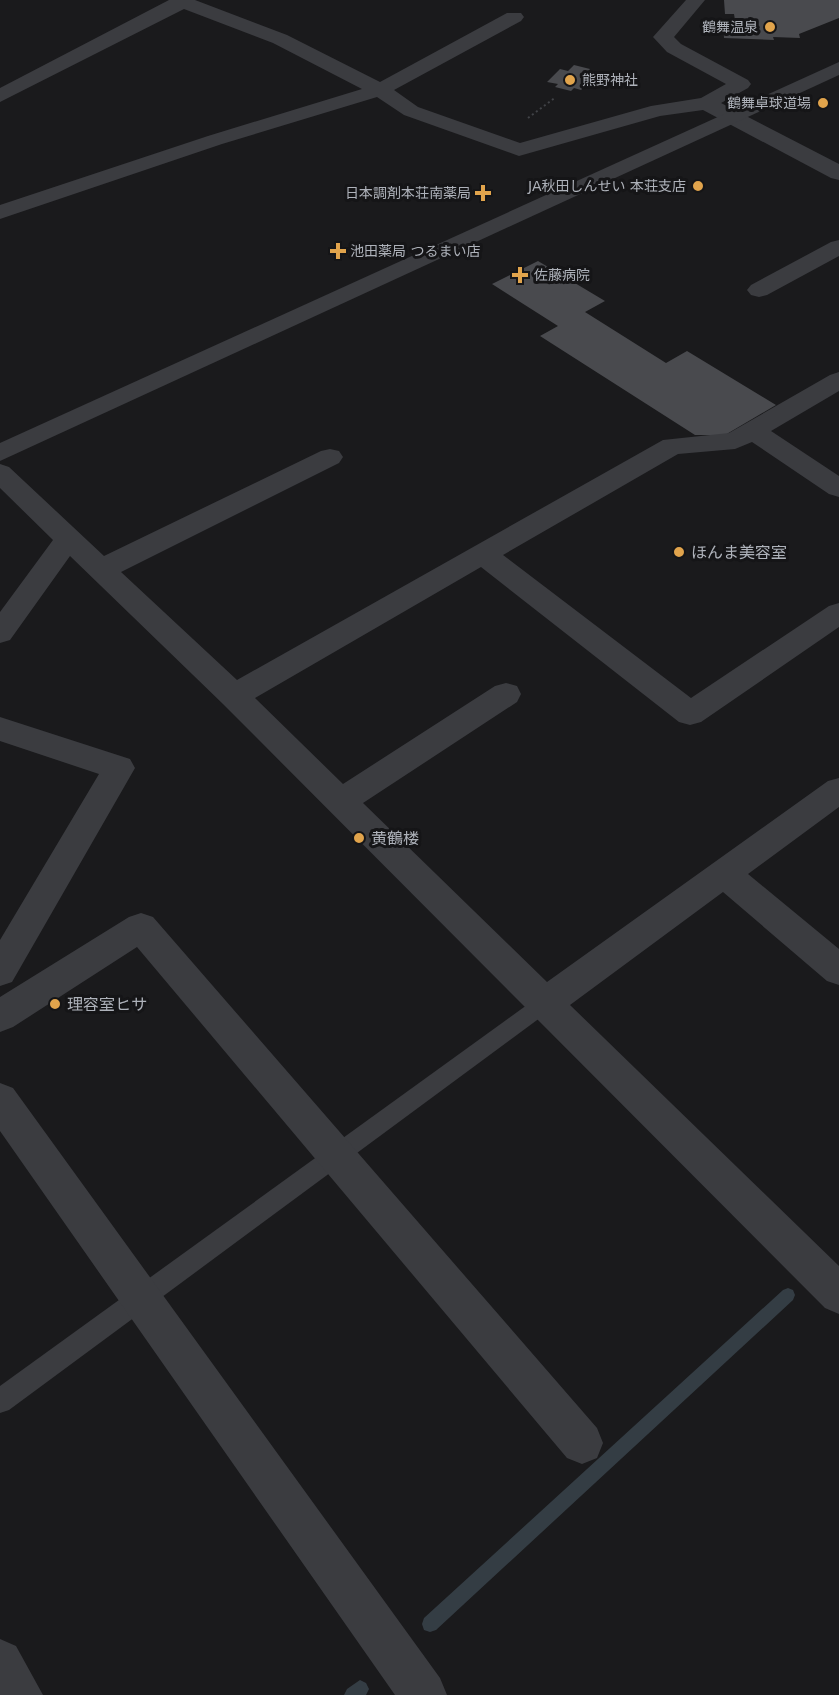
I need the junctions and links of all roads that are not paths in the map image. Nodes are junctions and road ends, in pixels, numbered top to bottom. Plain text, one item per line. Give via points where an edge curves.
1 (696, 0) edge
2 (181, 1) edge
3 (514, 17) dead end
4 (839, 68) edge
5 (380, 90) junction
6 (0, 96) edge
7 (706, 103) junction
8 (733, 118) junction
9 (839, 173) edge
10 (0, 212) edge
11 (839, 248) edge
12 (759, 290) dead end
13 (839, 380) edge
14 (751, 430) junction
15 (0, 453) edge
16 (330, 458) dead end
17 (0, 473) edge
18 (839, 488) edge
19 (69, 538) junction
20 (483, 554) junction
21 (102, 569) junction
22 (839, 614) edge
23 (0, 633) edge
24 (506, 694) dead end
25 (234, 696) junction
26 (0, 729) edge
27 (839, 790) edge
28 (341, 801) junction
29 (724, 873) junction
30 (839, 970) edge
31 (0, 971) edge
32 (545, 1003) junction
33 (0, 1016) edge
34 (0, 1100) edge
35 (336, 1155) junction
36 (839, 1294) edge
37 (140, 1297) junction
38 (0, 1401) edge
39 (582, 1443) dead end
40 (0, 1662) edge
41 (19, 1695) edge
42 (423, 1695) edge

1 - 7 street via 663,37 674,48 741,84
2 - 5 street via 280,39
2 - 6 street
3 - 5 street
4 - 8 street
5 - 7 street via 411,111 519,150 658,110
5 - 10 street
7 - 8 street
8 - 9 street
8 - 15 street
11 - 12 street
13 - 14 street
14 - 18 street
14 - 20 street via 735,441 672,446
16 - 21 street
17 - 19 street
19 - 21 street
19 - 23 street
20 - 22 street via 690,714
20 - 25 street
21 - 25 street
24 - 28 street
25 - 28 street
26 - 31 street via 119,768
27 - 29 street
28 - 32 street
29 - 30 street
29 - 32 street
32 - 35 lane
32 - 36 street
33 - 35 street via 141,927
34 - 37 street
35 - 37 lane
35 - 39 street
37 - 38 lane
37 - 42 street
40 - 41 street

